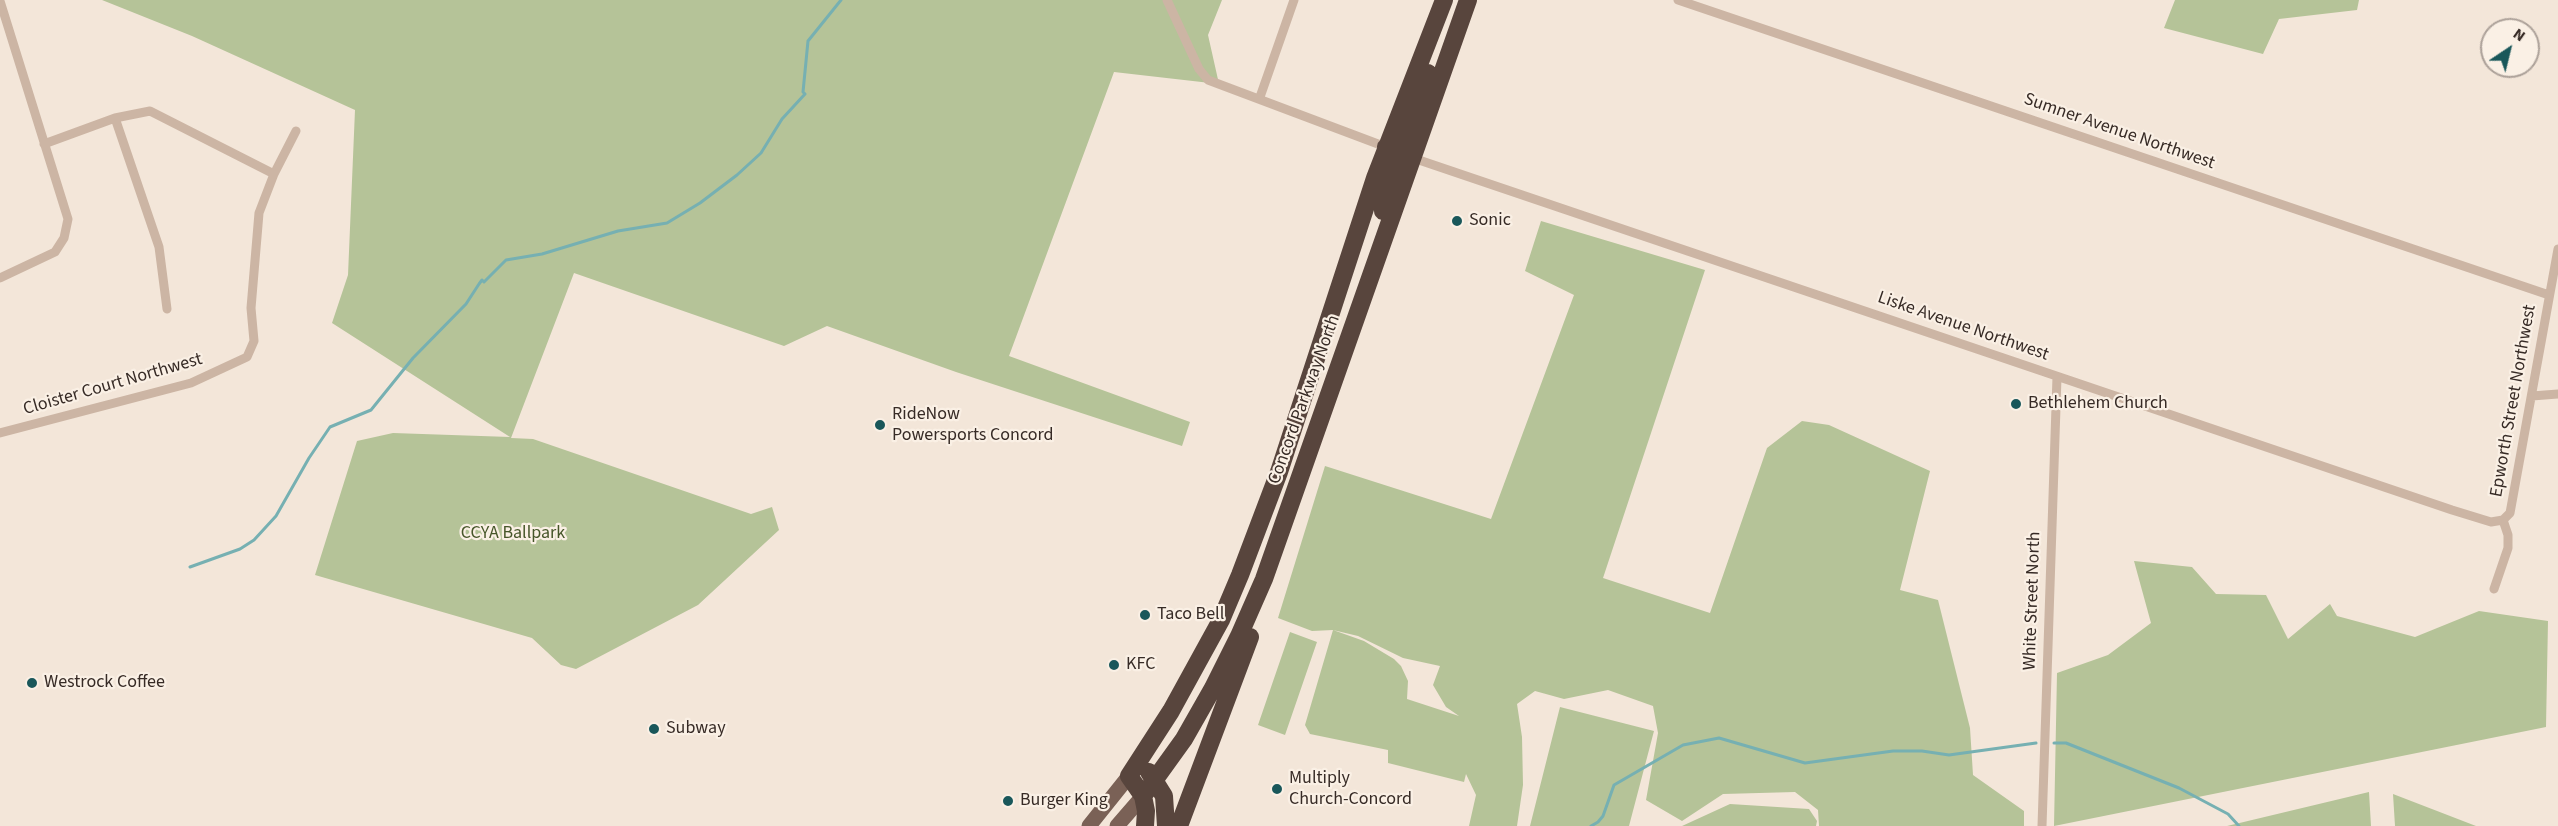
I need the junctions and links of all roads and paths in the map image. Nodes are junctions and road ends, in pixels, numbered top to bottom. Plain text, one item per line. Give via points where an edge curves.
1 (1167, 0) edge
2 (1294, 0) edge
3 (1444, 0) edge
4 (1468, 0) edge
5 (1678, 0) edge
6 (0, 2) edge
7 (1428, 45) junction
8 (1260, 97) junction
9 (115, 118) junction
10 (296, 131) dead end
11 (44, 144) junction
12 (1386, 147) junction
13 (1413, 158) junction
14 (274, 174) junction
15 (2558, 249) edge
16 (0, 278) edge
17 (2549, 295) junction
18 (167, 309) dead end
19 (1356, 321) junction
20 (2057, 377) junction
21 (2558, 394) edge
22 (2532, 396) junction
23 (1298, 415) junction
24 (1320, 422) junction
25 (0, 433) edge
26 (2503, 520) junction
27 (1264, 579) junction
28 (2494, 589) dead end
29 (1134, 769) junction
30 (1155, 780) junction
31 (1143, 796) junction
32 (1089, 826) edge
33 (1118, 826) edge
34 (1145, 826) edge
35 (1166, 826) edge
36 (1179, 826) edge
37 (2042, 826) edge

1 - 8 street via 1208,80
2 - 8 street
3 - 7 highway, Concord Parkway North
4 - 13 highway, Concord Parkway North
5 - 17 street, Sumner Avenue Northwest
6 - 11 street
7 - 12 highway, Concord Parkway North
7 - 13 highway via 1429,70 1406,146
8 - 12 street
9 - 11 street
9 - 14 street via 150,111
9 - 18 street via 159,247
10 - 14 street, Cloister Court Northwest
11 - 16 street via 68,219 64,238 55,252
12 - 19 highway via 1394,157 1391,176 1366,262
12 - 23 highway, Concord Parkway North
13 - 19 highway, Concord Parkway North
13 - 20 street, Liske Avenue Northwest
14 - 25 street, Cloister Court Northwest via 258,213 251,308 254,340 247,357 191,382
15 - 17 street, Epworth Street Northwest
17 - 22 street, Epworth Street Northwest
19 - 24 highway, Concord Parkway North
20 - 26 street, Liske Avenue Northwest via 2478,519
20 - 37 street, White Street North
21 - 22 street
22 - 26 street, Epworth Street Northwest via 2510,513
23 - 24 highway
23 - 29 highway, Concord Parkway North via 1221,620
24 - 27 highway, Concord Parkway North
26 - 28 street, Epworth Street Northwest via 2508,548
27 - 30 highway, Concord Parkway North via 1213,688
27 - 36 highway via 1257,619
29 - 30 highway
29 - 31 highway
29 - 32 main road
30 - 31 highway, Concord Parkway North
30 - 35 highway via 1164,796
31 - 33 main road
31 - 34 highway

